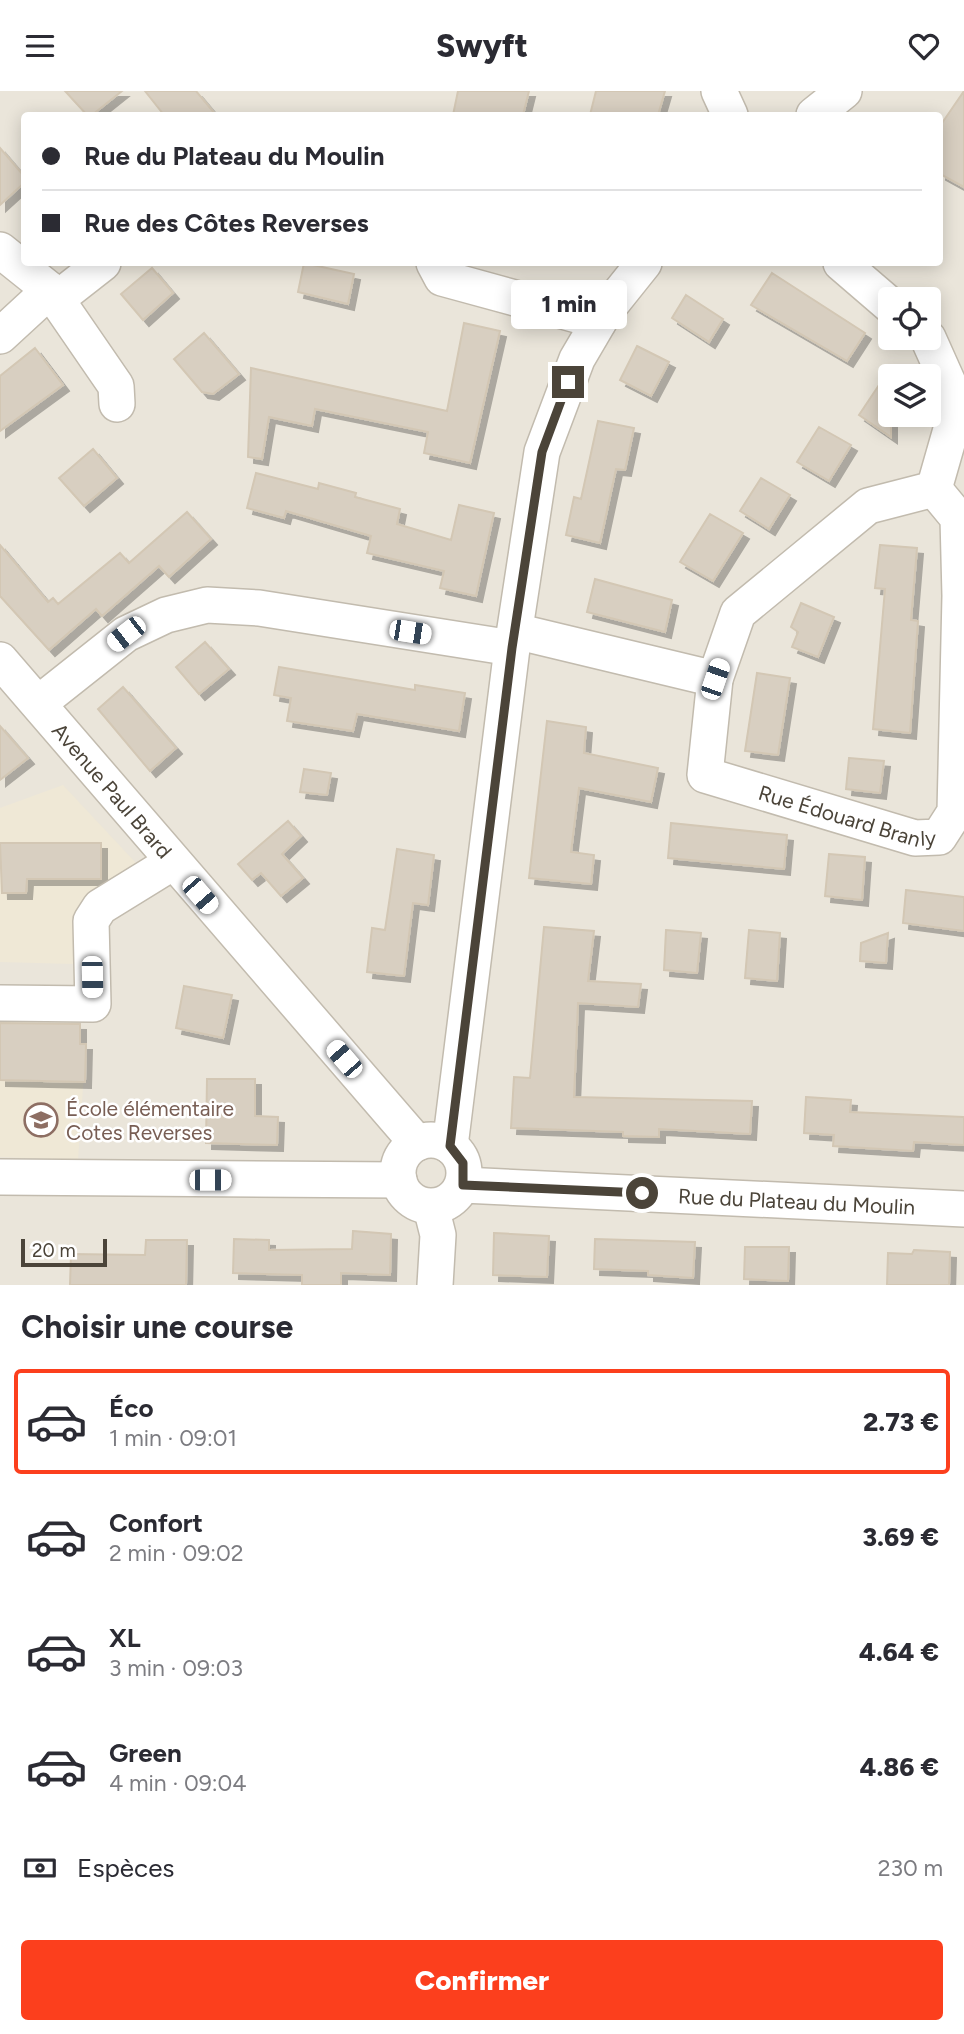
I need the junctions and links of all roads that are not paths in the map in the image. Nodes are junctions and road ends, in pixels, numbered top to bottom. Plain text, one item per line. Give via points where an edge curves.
1 (719, 91) edge
2 (844, 91) edge
3 (729, 112) edge
4 (818, 112) edge
5 (0, 250) edge
6 (98, 266) edge
7 (436, 266) edge
8 (642, 266) edge
9 (844, 266) edge
10 (53, 294) junction
11 (878, 295) edge
12 (600, 321) junction
13 (0, 336) edge
14 (933, 350) edge
15 (117, 404) dead end
16 (933, 489) junction
17 (513, 640) junction
18 (3, 669) edge
19 (715, 679) junction
20 (39, 703) junction
21 (173, 862) junction
22 (0, 1003) edge
23 (434, 1145) junction
24 (0, 1177) edge
25 (399, 1180) junction
26 (463, 1185) junction
27 (431, 1207) junction
28 (964, 1209) edge
29 (435, 1285) edge

1 - 3 street
2 - 4 street
5 - 10 street
6 - 10 street
7 - 12 street via 442,278
8 - 12 street
9 - 11 street
10 - 13 street
10 - 15 street via 116,386
12 - 17 street via 577,359 542,452
14 - 16 street via 958,405
16 - 19 street via 868,506 738,613
16 - 19 street, Rue Édouard Branly via 958,518 955,812 939,837 915,838 705,775
17 - 19 street
17 - 20 street via 207,605 166,615 126,634
17 - 23 street
18 - 20 street, Avenue Paul Brard
20 - 21 street, Avenue Paul Brard
21 - 22 street via 100,907 91,921 93,1004
21 - 23 street, Avenue Paul Brard
23 - 25 street via 401,1158
23 - 26 street via 463,1163
24 - 25 street
25 - 27 street via 410,1199
26 - 27 street via 450,1201
26 - 28 street, Rue du Plateau du Moulin
27 - 29 street via 438,1235

